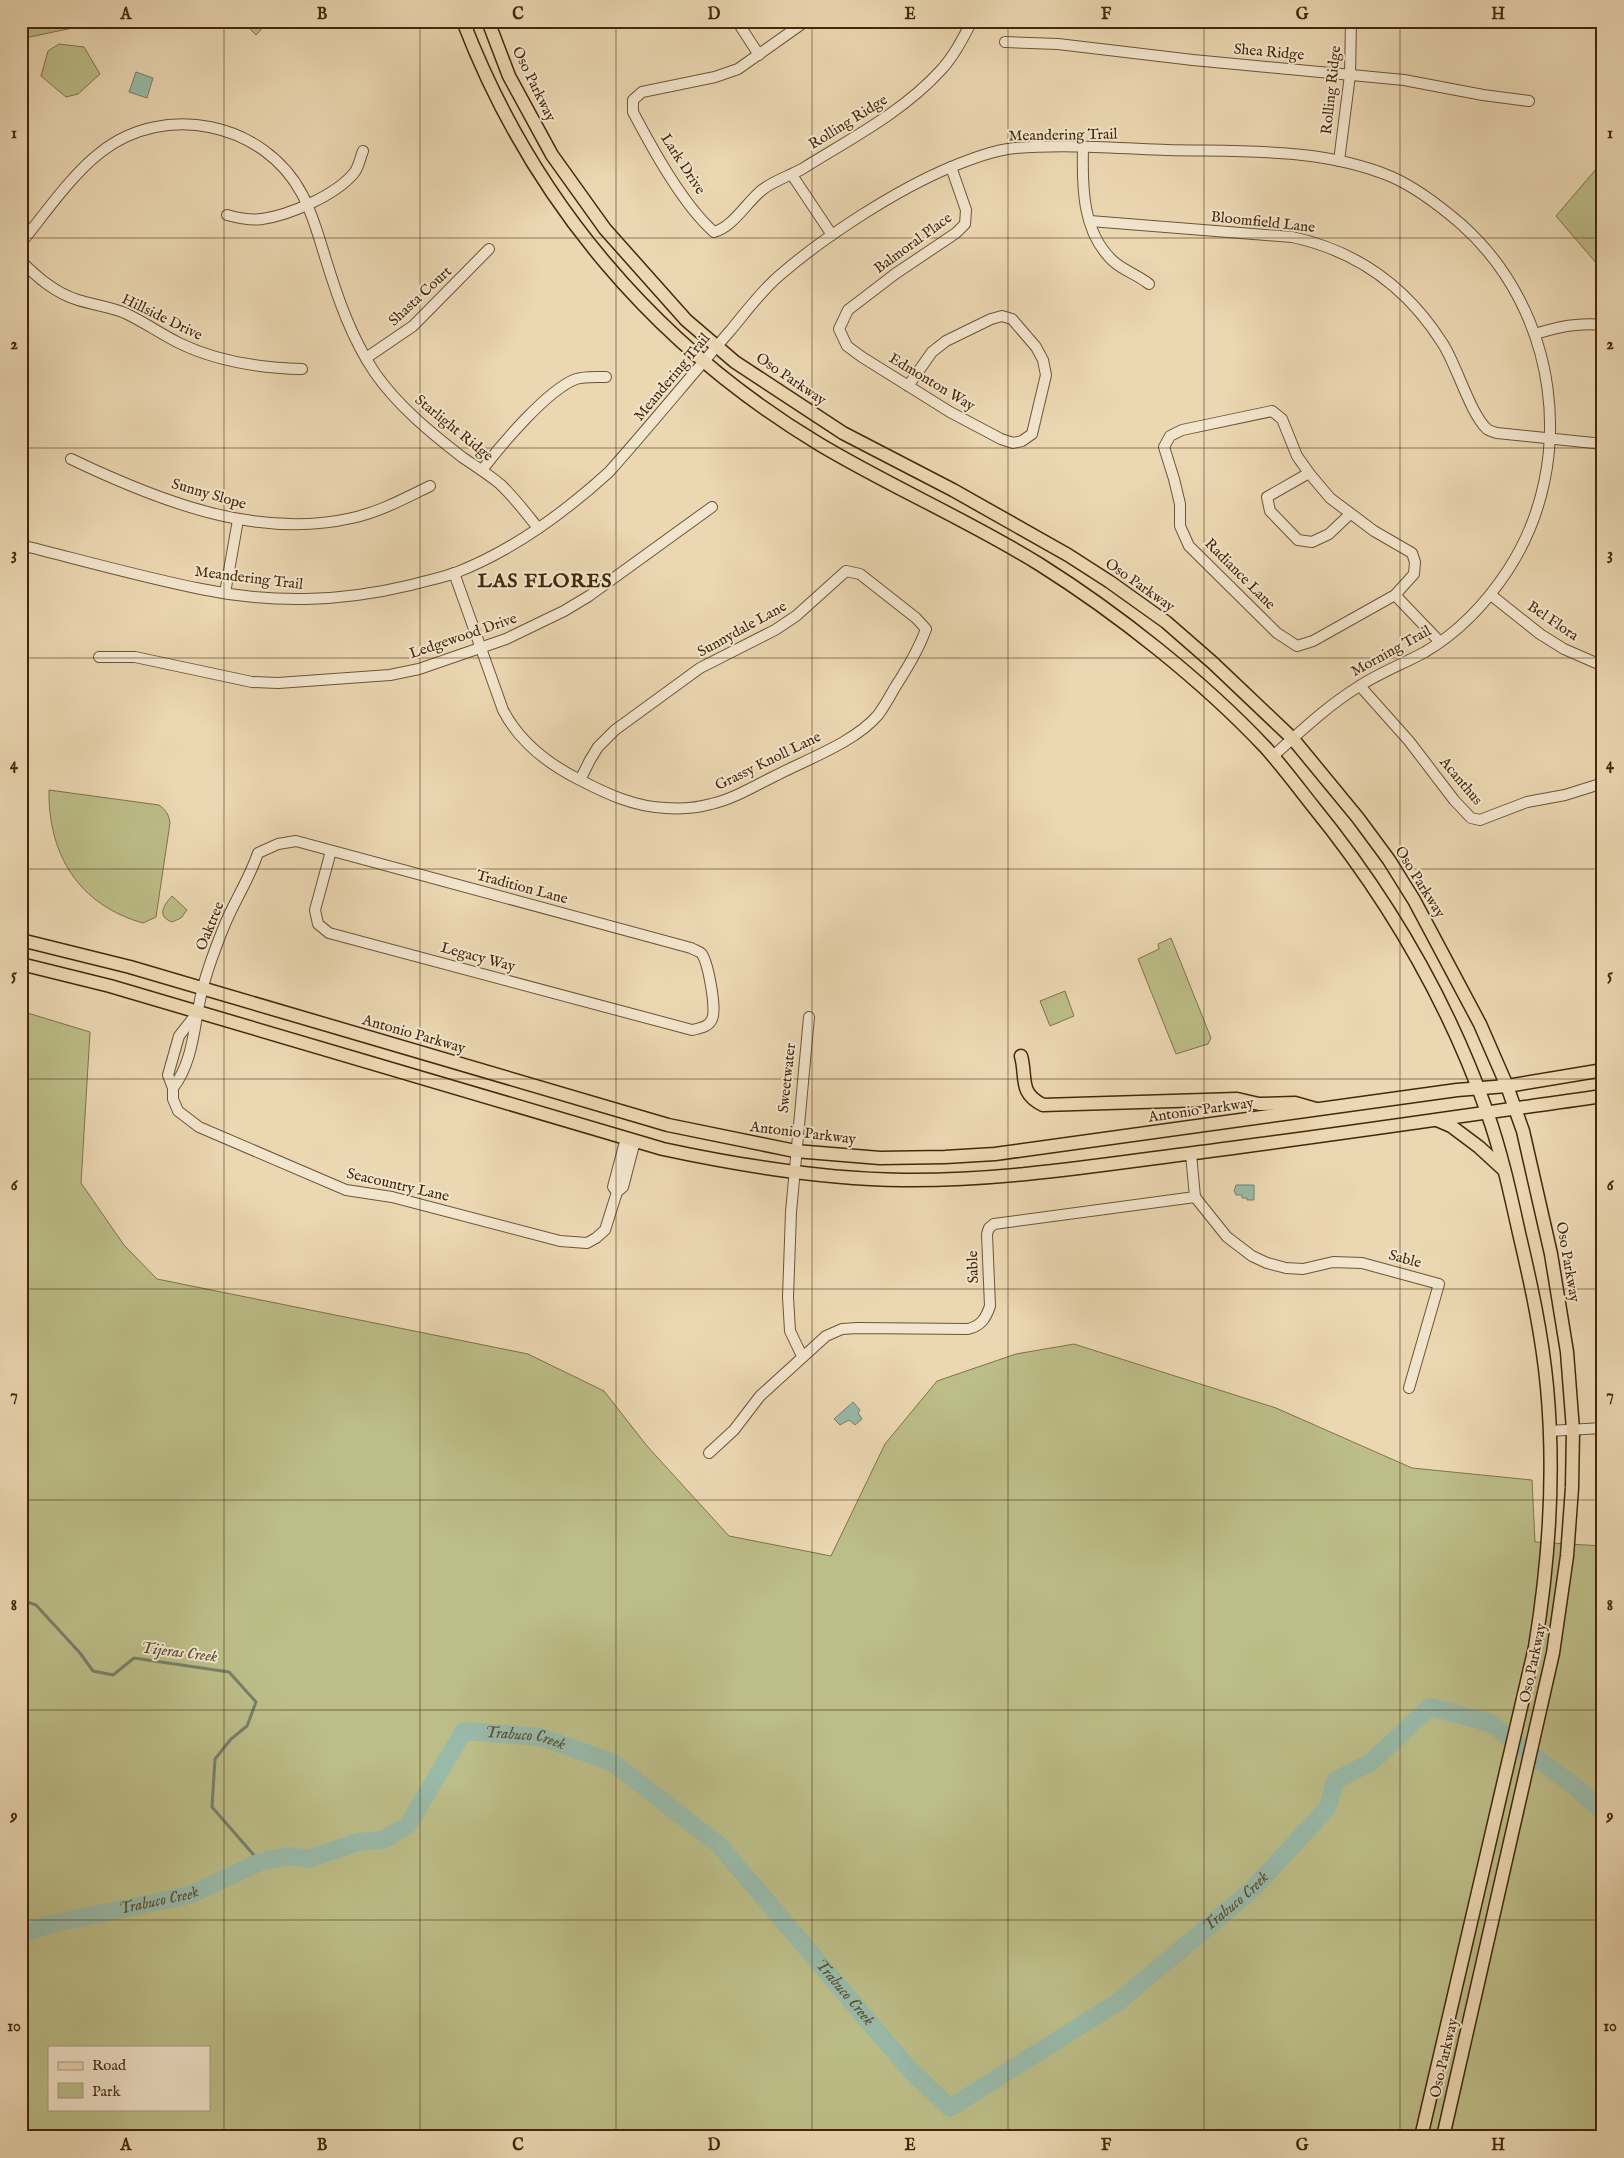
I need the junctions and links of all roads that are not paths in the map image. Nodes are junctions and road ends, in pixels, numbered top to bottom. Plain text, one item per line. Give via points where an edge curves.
1 (463, 21) edge
2 (488, 21) edge
3 (737, 21) edge
4 (806, 21) edge
5 (972, 21) edge
6 (1351, 21) edge
7 (1005, 42) dead end
8 (758, 56) junction
9 (1350, 75) junction
10 (1529, 101) dead end
11 (1083, 147) junction
12 (363, 152) dead end
13 (1339, 161) junction
14 (951, 167) junction
15 (792, 175) junction
16 (307, 204) junction
17 (227, 215) dead end
18 (1090, 222) junction
19 (724, 230) joint
20 (832, 236) junction
21 (21, 243) edge
22 (489, 250) dead end
23 (21, 261) edge
24 (1149, 284) dead end
25 (1603, 326) edge
26 (839, 329) joint
27 (1536, 334) junction
28 (716, 347) junction
29 (366, 358) junction
30 (703, 362) junction
31 (302, 369) dead end
32 (606, 377) dead end
33 (908, 386) junction
34 (1551, 438) junction
35 (1603, 444) edge
36 (71, 459) dead end
37 (482, 470) junction
38 (1309, 473) junction
39 (430, 486) dead end
40 (712, 507) dead end
41 (1350, 514) junction
42 (238, 520) junction
43 (538, 528) junction
44 (21, 545) edge
45 (454, 573) junction
46 (225, 593) junction
47 (1491, 594) junction
48 (1395, 595) junction
49 (926, 629) joint
50 (1440, 642) junction
51 (480, 649) junction
52 (99, 657) dead end
53 (1603, 666) edge
54 (1360, 686) junction
55 (1293, 739) junction
56 (1273, 756) junction
57 (580, 780) junction
58 (1600, 784) dead end
59 (331, 851) junction
60 (258, 854) joint
61 (21, 940) edge
62 (21, 964) edge
63 (203, 988) junction
64 (197, 1012) junction
65 (808, 1017) dead end
66 (705, 1027) joint
67 (1021, 1056) dead end
68 (1603, 1070) edge
69 (1507, 1086) junction
70 (1477, 1088) junction
71 (1603, 1096) edge
72 (1516, 1108) junction
73 (1318, 1110) junction
74 (1487, 1111) junction
75 (1437, 1120) junction
76 (631, 1140) junction
77 (795, 1151) junction
78 (1192, 1154) junction
79 (1504, 1170) junction
80 (794, 1172) junction
81 (1195, 1197) junction
82 (802, 1356) junction
83 (1409, 1388) dead end
84 (1603, 1428) edge
85 (1573, 1430) junction
86 (1549, 1432) junction
87 (709, 1453) dead end
88 (1421, 2137) edge
89 (1443, 2137) edge

1 - 30 main road, Oso Parkway via 481,66 520,142 578,231 610,271
2 - 28 main road, Oso Parkway via 509,76 576,190 640,271
3 - 8 street
4 - 8 street
5 - 15 street, Rolling Ridge via 942,68 912,99
6 - 9 street, Rolling Ridge
7 - 9 street, Shea Ridge via 1058,44
8 - 19 street, Lark Drive via 738,69 642,92 633,100 633,112 673,180 706,225 714,232
9 - 10 street, Shea Ridge via 1404,80
9 - 13 street, Rolling Ridge
11 - 13 street, Meandering Trail via 1277,153
11 - 14 street, Meandering Trail via 1012,148
11 - 18 street via 1082,186
12 - 16 street via 356,171 341,186
13 - 27 street, Morning Trail via 1393,177 1443,208 1468,231 1504,274
14 - 20 street, Meandering Trail
14 - 26 street, Balmoral Place via 966,210 965,224 848,310
15 - 19 street, Rolling Ridge via 763,190
15 - 20 street
16 - 17 street via 261,219
16 - 21 street, Starlight Ridge via 292,178 262,148 222,129 168,124 120,139 100,152
16 - 29 street, Starlight Ridge via 336,292
18 - 24 street via 1094,234 1113,260
18 - 34 street, Bloomfield Lane via 1292,237 1339,250 1392,284 1428,322 1488,430
20 - 28 street, Meandering Trail via 779,276
22 - 29 street, Shasta Court via 412,326
23 - 31 street, Hillside Drive via 60,292 124,313 201,352 265,368
25 - 27 street via 1562,326
26 - 33 street, Edmonton Way via 847,346
27 - 34 street, Morning Trail via 1549,398
28 - 30 street, Meandering Trail
28 - 55 main road, Oso Parkway via 844,433 953,490 1110,582 1166,622 1214,663
29 - 37 street, Starlight Ridge via 394,397 423,426
30 - 43 street, Meandering Trail via 609,472
30 - 56 main road, Oso Parkway via 760,406 824,447 1031,560 1084,595 1172,662
32 - 37 street via 576,379 556,392 500,446
33 - 33 street, Edmonton Way via 932,352 991,318 1002,316 1012,319 1036,347 1046,375 1032,434 1014,443 950,412
34 - 35 street
34 - 47 street, Morning Trail via 1544,488 1531,525 1510,568
36 - 42 street, Sunny Slope via 132,486
37 - 43 street, Starlight Ridge via 501,485
38 - 41 street, Radiance Lane via 1330,498
38 - 41 street via 1267,497 1270,511 1298,540 1312,542 1329,534
38 - 48 street, Radiance Lane via 1297,456 1282,419 1272,411 1182,430 1170,436 1164,447 1180,504 1180,526 1190,546 1278,633 1297,646 1313,641
39 - 42 street, Sunny Slope via 387,507 352,518 313,524
40 - 51 street, Ledgewood Drive via 589,596 537,626
41 - 48 street, Radiance Lane via 1412,553 1416,562 1414,574
42 - 46 street
43 - 45 street, Meandering Trail via 504,550
44 - 46 street, Meandering Trail
45 - 46 street, Meandering Trail via 342,598 278,599
45 - 51 street, Grassy Knoll Lane
47 - 50 street, Morning Trail
47 - 53 street, Bel Flora via 1548,639
48 - 50 street
49 - 57 street, Grassy Knoll Lane via 919,650 878,715 863,728 732,797 712,804 665,808 622,800
49 - 57 street, Sunnydale Lane via 860,574 846,571 796,616 700,668 615,730 594,753
50 - 54 street, Morning Trail
51 - 52 street, Ledgewood Drive via 390,675 278,683 252,682 135,657
51 - 57 street, Grassy Knoll Lane via 503,710 516,731 541,756
54 - 55 street, Morning Trail
54 - 58 street, Acanthus via 1409,740 1471,818 1480,820 1527,802
55 - 56 street, Morning Trail
55 - 69 main road, Oso Parkway via 1358,818 1414,900 1480,1024
56 - 70 main road, Oso Parkway via 1385,902 1434,991
59 - 60 street, Tradition Lane via 296,841 278,844
59 - 66 street, Tradition Lane via 701,952 706,961 714,1009 712,1019
59 - 66 street, Legacy Way via 315,910 318,924 329,933 692,1030
60 - 63 street, Oaktree via 222,930
61 - 63 main road, Antonio Parkway
62 - 64 main road
63 - 64 street, Oaktree
63 - 77 main road, Antonio Parkway via 668,1125
64 - 76 main road
64 - 76 street, Seacountry Lane via 180,1036 168,1075 178,1111 199,1127 346,1190 392,1197 560,1241 587,1243 605,1230 617,1192 613,1187
65 - 77 street, Sweetwater
67 - 73 main road via 1028,1095 1043,1105 1237,1099 1259,1104 1296,1102
68 - 69 main road, Antonio Parkway
69 - 70 main road, Antonio Parkway
69 - 72 main road, Oso Parkway
70 - 73 main road, Antonio Parkway
70 - 74 main road, Oso Parkway
71 - 72 main road
72 - 74 main road
72 - 85 main road, Oso Parkway via 1552,1254 1567,1352
73 - 77 main road, Antonio Parkway via 995,1154 880,1158
74 - 75 main road
74 - 79 main road, Oso Parkway
75 - 78 main road
75 - 79 main road via 1479,1146
76 - 80 main road via 734,1164
77 - 80 street, Sweetwater
78 - 80 main road via 963,1179 901,1180
78 - 81 street
79 - 86 main road, Oso Parkway via 1535,1299 1547,1389
80 - 82 street via 788,1306 790,1331
81 - 82 street, Sable via 994,1224 987,1234 990,1306 976,1327 842,1329 826,1336
81 - 83 street, Sable via 1227,1236 1252,1256 1267,1263 1303,1269 1333,1262 1362,1264 1439,1284
82 - 87 street, Sable via 760,1396 734,1430
84 - 85 street
85 - 86 street
85 - 89 main road, Oso Parkway via 1567,1556 1553,1653
86 - 88 main road, Oso Parkway via 1550,1492 1543,1599

